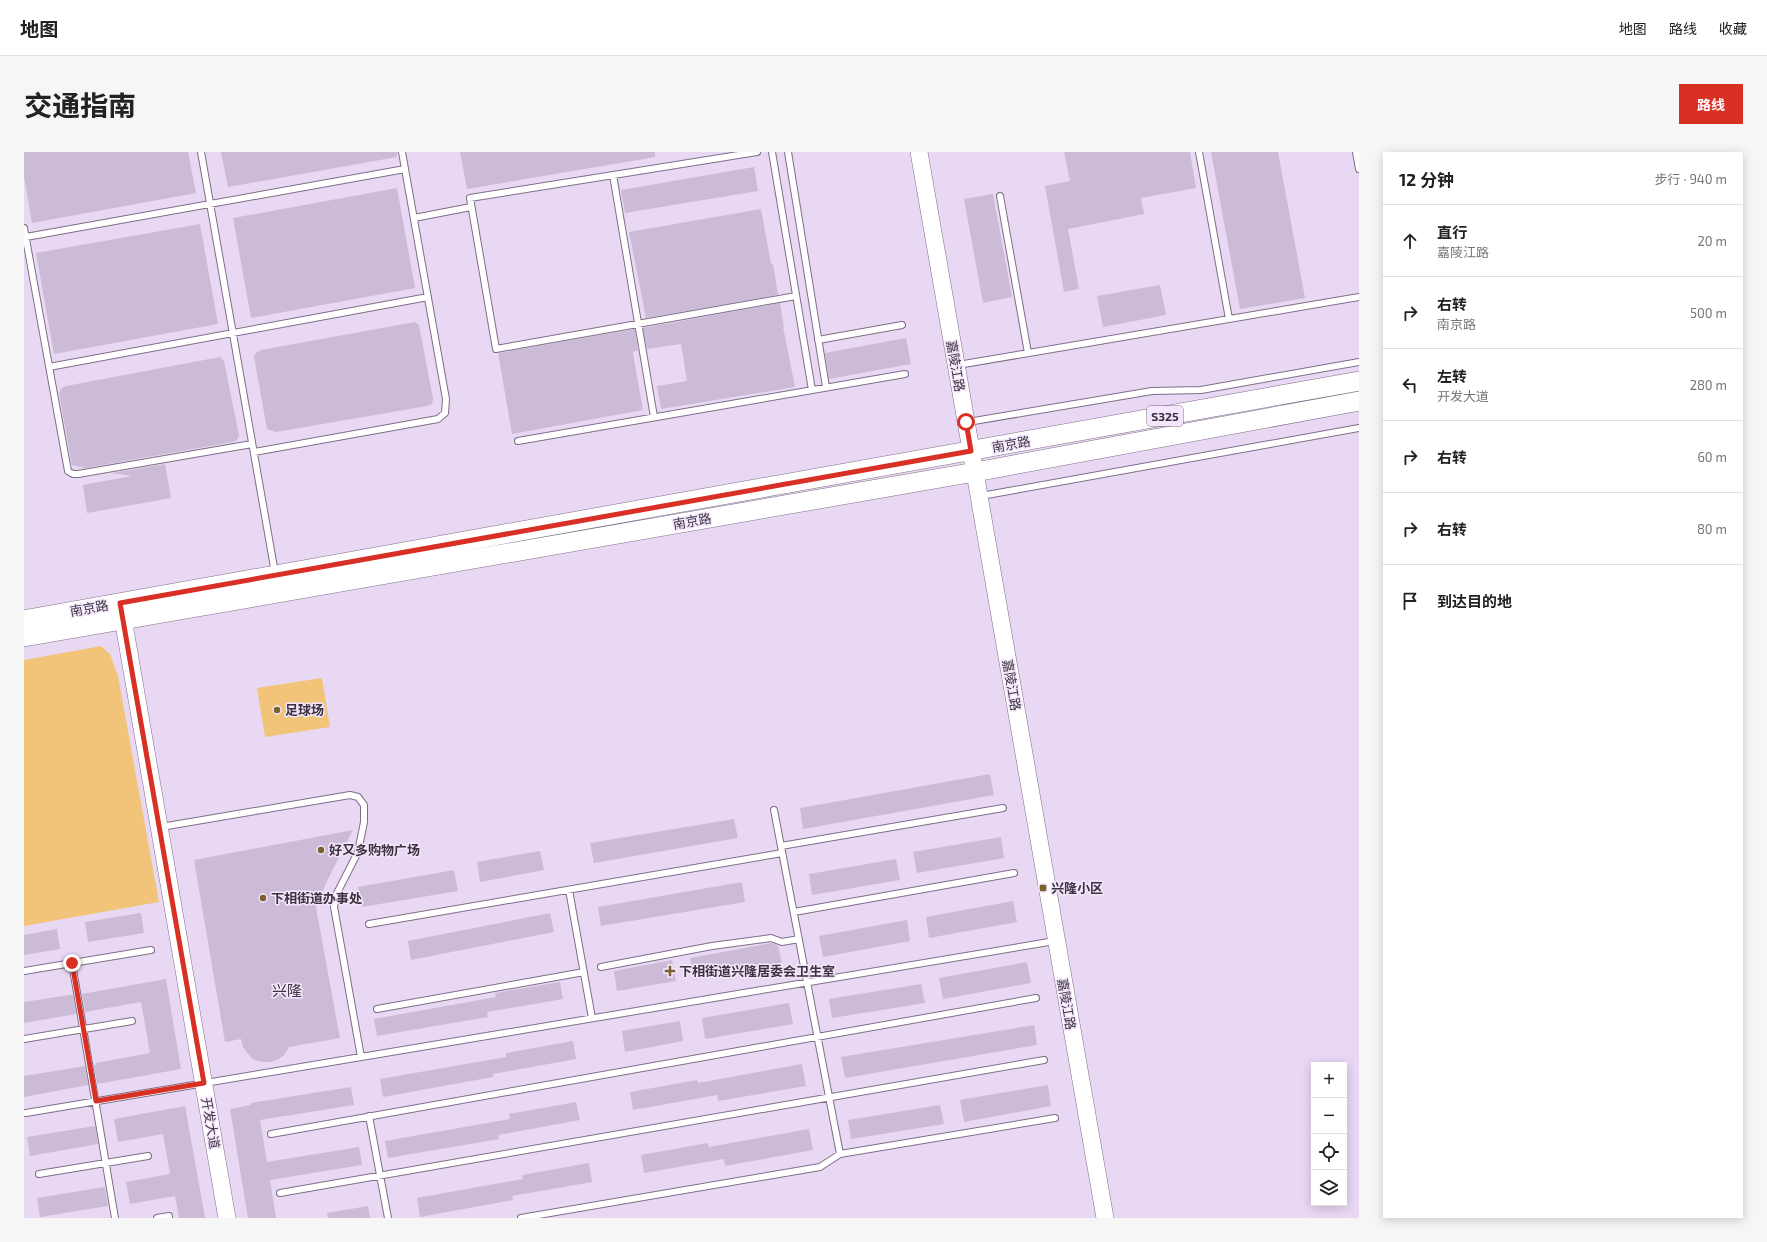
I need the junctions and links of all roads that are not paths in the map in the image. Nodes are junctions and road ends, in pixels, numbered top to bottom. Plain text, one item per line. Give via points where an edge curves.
1 (201, 152) edge
2 (402, 152) edge
3 (758, 152) edge
4 (772, 152) edge
5 (788, 152) edge
6 (919, 152) edge
7 (1199, 152) edge
8 (1356, 152) edge
9 (405, 169) junction
10 (1359, 169) edge
11 (613, 175) junction
12 (1000, 196) dead end
13 (210, 204) junction
14 (471, 207) junction
15 (414, 218) junction
16 (24, 228) edge
17 (26, 236) junction
18 (796, 296) junction
19 (1359, 297) edge
20 (428, 298) junction
21 (1229, 319) junction
22 (638, 324) junction
23 (902, 326) dead end
24 (233, 333) junction
25 (818, 340) junction
26 (1028, 353) junction
27 (1359, 362) edge
28 (956, 365) junction
29 (49, 367) junction
30 (905, 374) dead end
31 (1359, 381) edge
32 (826, 387) junction
33 (812, 390) junction
34 (1359, 401) edge
35 (654, 417) junction
36 (966, 422) junction
37 (1359, 428) edge
38 (518, 441) dead end
39 (252, 444) junction
40 (971, 451) junction
41 (254, 452) junction
42 (975, 472) junction
43 (980, 497) junction
44 (275, 575) junction
45 (121, 611) junction
46 (24, 620) edge
47 (24, 637) edge
48 (1003, 808) dead end
49 (774, 810) dead end
50 (159, 828) junction
51 (781, 846) junction
52 (782, 853) junction
53 (1014, 873) dead end
54 (569, 890) junction
55 (794, 912) junction
56 (369, 924) dead end
57 (799, 939) junction
58 (1056, 941) junction
59 (152, 950) dead end
60 (72, 963) junction
61 (601, 967) dead end
62 (24, 971) edge
63 (584, 972) junction
64 (807, 982) junction
65 (1036, 998) dead end
66 (376, 1009) dead end
67 (592, 1018) junction
68 (132, 1021) dead end
69 (83, 1029) junction
70 (817, 1037) junction
71 (24, 1039) edge
72 (361, 1057) junction
73 (1044, 1060) dead end
74 (204, 1083) junction
75 (829, 1097) junction
76 (96, 1101) junction
77 (26, 1113) dead end
78 (369, 1116) junction
79 (1055, 1118) dead end
80 (270, 1134) dead end
81 (840, 1154) junction
82 (148, 1156) dead end
83 (106, 1163) junction
84 (39, 1174) dead end
85 (380, 1176) junction
86 (280, 1193) dead end
87 (169, 1216) dead end
88 (116, 1218) edge
89 (157, 1218) edge
90 (227, 1218) edge
91 (388, 1218) edge
92 (521, 1218) edge
93 (1105, 1218) edge

1 - 13 lane
2 - 9 lane
3 - 11 lane
4 - 18 lane
5 - 25 lane
6 - 28 street, 嘉陵江路
7 - 21 lane
8 - 10 lane
9 - 13 lane
9 - 15 lane
11 - 14 lane via 470,198
11 - 22 lane
12 - 26 lane
13 - 17 lane
13 - 24 lane
14 - 15 lane
14 - 22 lane via 496,349
15 - 20 lane
16 - 17 lane
17 - 29 lane
18 - 22 lane
18 - 33 lane
19 - 21 lane
20 - 24 lane
20 - 41 lane via 446,399 445,413 438,419
21 - 26 lane
22 - 35 lane
23 - 25 lane
24 - 29 lane
24 - 39 lane
25 - 32 lane
26 - 28 lane
27 - 36 lane via 1201,390 1152,391
28 - 36 street, 嘉陵江路
29 - 39 lane via 68,471 72,474
30 - 32 lane
31 - 40 main road, 南京路 / S325
32 - 33 lane
33 - 35 lane
34 - 42 main road, 南京路 / S325
35 - 38 lane
36 - 40 street, 嘉陵江路
37 - 43 lane
39 - 41 lane
40 - 42 street, 嘉陵江路
40 - 44 main road, 南京路 / S325
41 - 44 lane
42 - 43 street, 嘉陵江路
42 - 45 main road, 南京路 / S325
43 - 58 street, 嘉陵江路
44 - 45 main road, 南京路 / S325
45 - 46 main road, 南京路 / S325
45 - 47 main road, 南京路 / S325
45 - 50 street, 开发大道
48 - 51 lane
49 - 51 lane
50 - 72 lane via 350,795 358,797 364,805 364,822 358,852 336,895 334,907
50 - 74 street, 开发大道
51 - 52 lane
52 - 54 lane
52 - 55 lane
53 - 55 lane
54 - 56 lane
54 - 63 lane
55 - 57 lane
57 - 61 lane via 782,942 771,938 712,946
57 - 64 lane
58 - 64 lane
58 - 93 street, 嘉陵江路
59 - 60 lane
60 - 62 lane
60 - 69 lane
63 - 66 lane
63 - 67 lane
64 - 67 lane
64 - 70 lane
65 - 70 lane
67 - 72 lane
68 - 69 lane
69 - 71 lane
69 - 76 lane
70 - 75 lane
70 - 78 lane
72 - 74 lane
73 - 75 lane
74 - 76 lane
74 - 90 street, 开发大道
75 - 81 lane
75 - 85 lane
76 - 77 lane
76 - 83 lane
78 - 80 lane
78 - 85 lane
79 - 81 lane
81 - 92 lane via 820,1167
82 - 83 lane
83 - 84 lane
83 - 88 lane
85 - 86 lane
85 - 91 lane
87 - 89 lane

